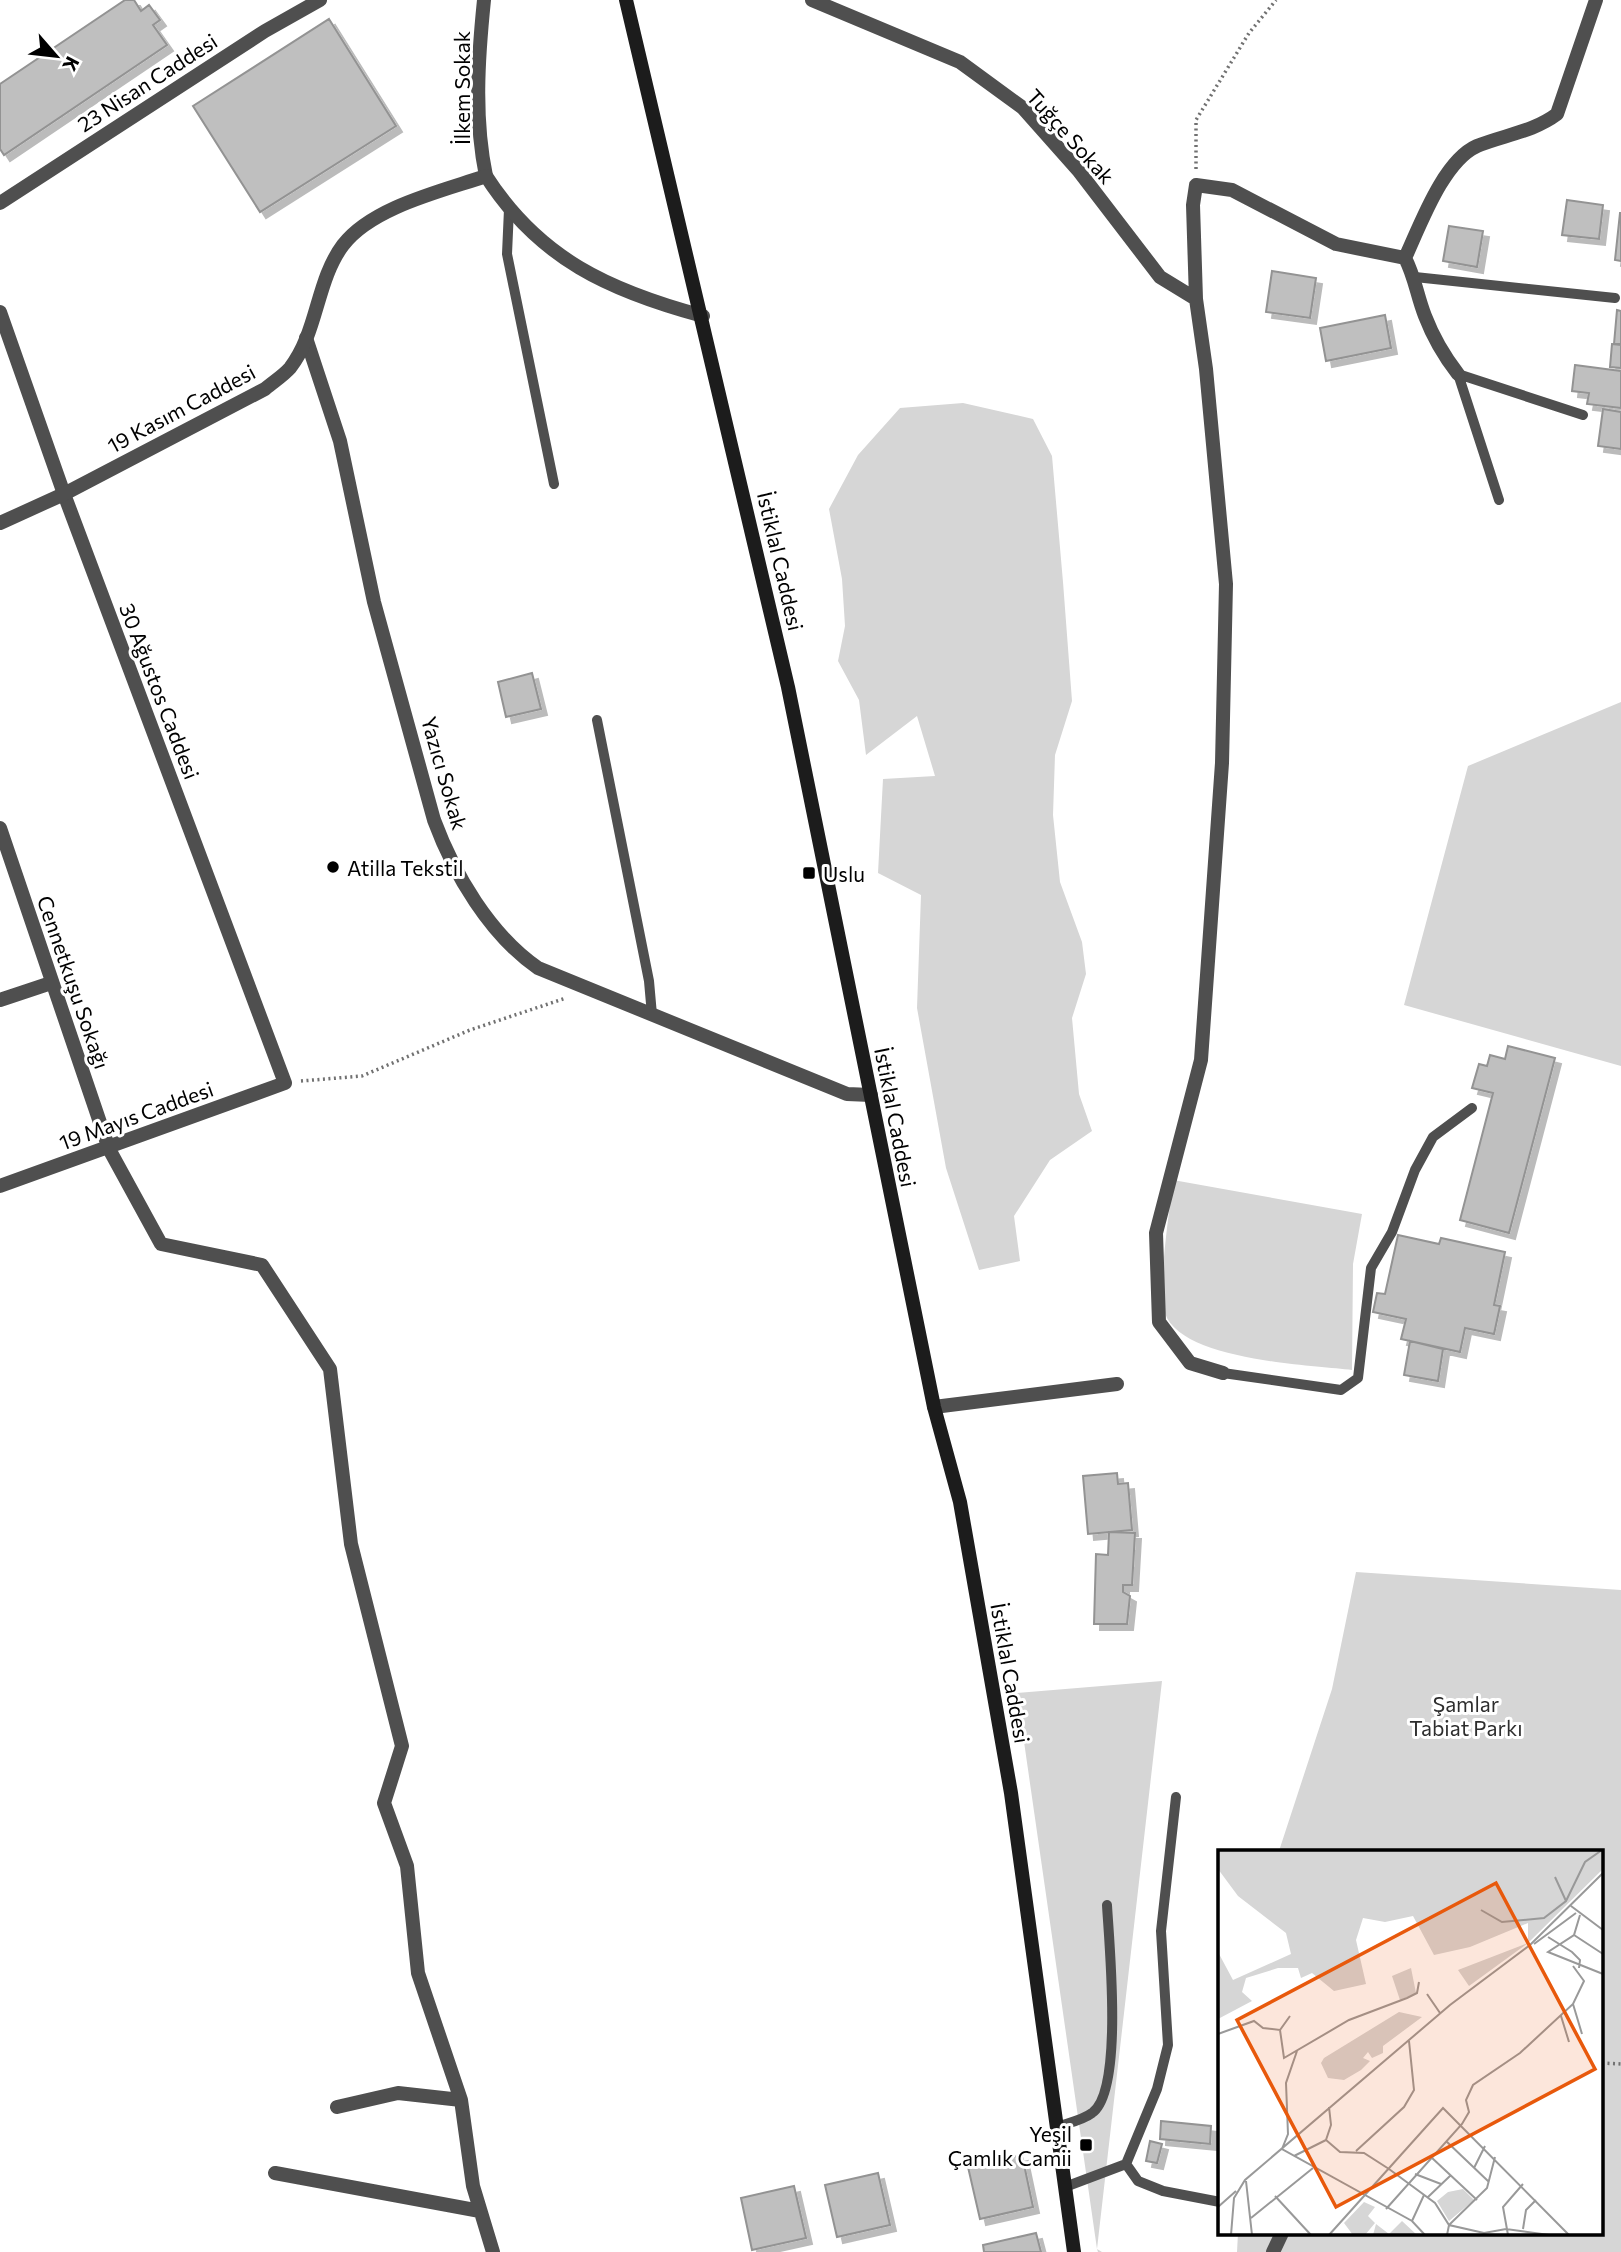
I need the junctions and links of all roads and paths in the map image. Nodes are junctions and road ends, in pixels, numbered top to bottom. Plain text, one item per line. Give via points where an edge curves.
1 (320, 0) edge
2 (484, 0) edge
3 (626, 0) edge
4 (812, 0) edge
5 (1276, 0) edge
6 (1596, 0) edge
7 (486, 176) junction
8 (1196, 185) junction
9 (0, 203) edge
10 (509, 209) junction
11 (1405, 258) junction
12 (1415, 277) junction
13 (1615, 298) dead end
14 (1196, 299) junction
15 (0, 312) edge
16 (703, 316) junction
17 (306, 338) junction
18 (1458, 374) junction
19 (1583, 415) dead end
20 (554, 484) dead end
21 (64, 494) junction
22 (1499, 500) dead end
23 (0, 523) edge
24 (597, 720) dead end
25 (0, 828) edge
26 (51, 984) junction
27 (591, 990) junction
28 (0, 1000) edge
29 (652, 1015) junction
30 (285, 1083) junction
31 (871, 1095) junction
32 (1472, 1108) dead end
33 (109, 1149) junction
34 (0, 1186) edge
35 (1223, 1373) joint
36 (1117, 1384) dead end
37 (934, 1407) junction
38 (1177, 1797) dead end
39 (1107, 1905) dead end
40 (461, 2101) junction
41 (337, 2107) dead end
42 (1057, 2127) junction
43 (1126, 2164) junction
44 (275, 2173) dead end
45 (1065, 2187) junction
46 (1218, 2202) edge
47 (480, 2211) junction
48 (1282, 2234) edge
49 (493, 2252) edge
50 (1074, 2252) edge
51 (1273, 2252) edge

1 - 9 street, 23 Nisan Caddesi
2 - 7 street, İlkem Sokak via 478,105
3 - 16 main road, İstiklal Caddesi
4 - 14 street, Tuğçe Sokak via 960,62 1023,108 1078,170 1160,277
5 - 8 path via 1249,33 1196,120
6 - 11 street via 1557,114 1542,125 1474,147 1441,180
7 - 10 street
7 - 17 street, 19 Kasım Caddesi via 399,206 360,228 342,246 325,280
8 - 11 street via 1232,190 1336,244
8 - 14 street
10 - 16 street via 569,263 614,288
10 - 20 lane via 508,254
11 - 12 street
12 - 13 lane
12 - 18 street via 1424,314
14 - 35 street via 1226,584 1222,763 1201,1060 1156,1233 1159,1322 1190,1363
15 - 21 street, 30 Ağustos Caddesi
16 - 31 main road, İstiklal Caddesi via 788,687
17 - 21 street, 19 Kasım Caddesi via 289,368 265,389
17 - 27 street, Yazıcı Sokak via 341,441 374,602 447,854 513,951 538,968
18 - 19 lane
18 - 22 lane
21 - 23 street, 19 Kasım Caddesi
21 - 30 street, 30 Ağustos Caddesi
24 - 29 lane
25 - 26 street, Cennetkuşu Sokağı
26 - 28 street
26 - 33 street, Cennetkuşu Sokağı
27 - 29 street, Yazıcı Sokak
27 - 30 path via 470,1030 362,1076
29 - 31 street, Yazıcı Sokak via 846,1094
30 - 33 street, 19 Mayıs Caddesi
31 - 37 main road, İstiklal Caddesi
32 - 35 lane via 1433,1137 1392,1232 1371,1268 1358,1378 1341,1390
33 - 34 street, 19 Mayıs Caddesi
33 - 40 street, Cennetkuşu Sokağı via 161,1244 261,1265 330,1369 351,1544 402,1746 384,1803 407,1867 418,1973
36 - 37 street
37 - 42 main road, İstiklal Caddesi via 960,1502 1009,1780
38 - 43 lane via 1161,1931 1168,2045 1157,2089
39 - 42 lane via 1113,2050 1103,2097 1094,2113
40 - 41 street via 398,2093
40 - 47 street, Cennetkuşu Sokağı
42 - 45 main road, İstiklal Caddesi
43 - 45 lane
43 - 46 lane via 1138,2181
44 - 47 street
45 - 50 main road, İstiklal Caddesi
47 - 49 street, Cennetkuşu Sokağı
48 - 51 street

